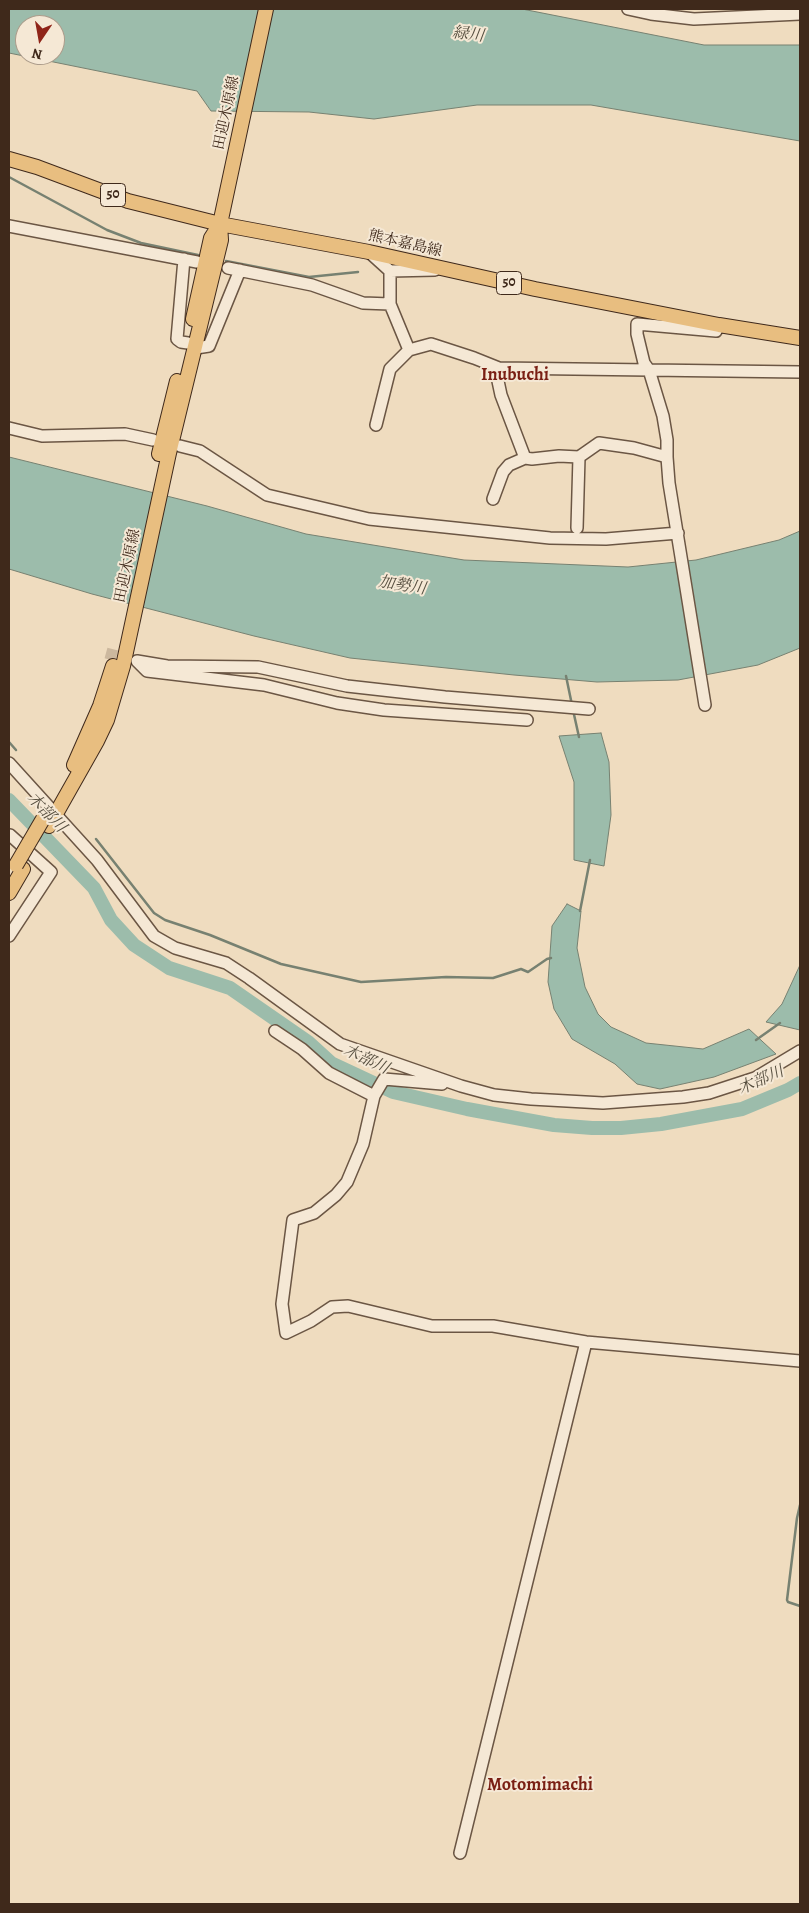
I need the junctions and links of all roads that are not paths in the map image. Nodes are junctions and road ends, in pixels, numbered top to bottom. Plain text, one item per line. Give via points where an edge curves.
1 (266, 9) edge
2 (628, 9) edge
3 (800, 14) edge
4 (9, 160) edge
5 (220, 224) junction
6 (9, 226) edge
7 (369, 252) junction
8 (184, 259) junction
9 (197, 262) dead end
10 (228, 268) dead end
11 (240, 270) junction
12 (447, 270) junction
13 (390, 271) junction
14 (390, 304) junction
15 (719, 326) junction
16 (800, 338) edge
17 (192, 345) junction
18 (409, 350) junction
19 (499, 368) junction
20 (649, 370) junction
21 (800, 372) edge
22 (376, 425) dead end
23 (9, 428) edge
24 (153, 440) dead end
25 (180, 446) dead end
26 (579, 457) junction
27 (667, 457) junction
28 (525, 458) junction
29 (493, 499) dead end
30 (577, 528) dead end
31 (678, 533) junction
32 (705, 705) dead end
33 (589, 709) dead end
34 (527, 720) dead end
35 (9, 763) edge
36 (49, 817) junction
37 (9, 837) edge
38 (16, 870) edge
39 (9, 893) edge
40 (9, 936) edge
41 (275, 1031) dead end
42 (800, 1051) edge
43 (461, 1086) junction
44 (375, 1093) junction
45 (586, 1342) junction
46 (800, 1361) edge
47 (460, 1853) dead end

1 - 5 main road, 田迎木原線
2 - 3 street via 694,19
4 - 5 main road, 熊本嘉島線 / 50 via 128,201
5 - 7 main road, 熊本嘉島線 / 50
5 - 17 main road, 田迎木原線 via 211,238
6 - 8 street
7 - 12 main road, 熊本嘉島線 / 50
7 - 13 street
8 - 9 street
8 - 17 street via 177,339
10 - 11 street
11 - 14 street via 312,285 363,303
11 - 17 street via 209,346
12 - 13 street
12 - 15 main road, 熊本嘉島線 / 50
13 - 14 street
14 - 18 street
15 - 16 main road, 熊本嘉島線 / 50
15 - 20 street via 716,331 637,324 644,363
17 - 36 main road, 田迎木原線 via 162,462 130,612 90,732
18 - 19 street via 431,344
18 - 22 street via 390,369
19 - 20 street
19 - 28 street via 501,395
20 - 21 street
20 - 27 street via 663,416
23 - 24 street via 42,436 125,434
25 - 31 street via 200,451 267,495 372,519 550,538 606,539
26 - 27 street via 598,443
26 - 28 street
26 - 30 street
27 - 31 street
28 - 29 street via 509,465
31 - 32 street
33 - 34 street via 347,686 258,668 167,666 137,661 146,671 264,685 337,703 384,710
35 - 36 street
36 - 38 main road, 田迎木原線, bridge
36 - 43 street via 98,860 154,936 175,948 226,963 340,1044
37 - 40 street via 51,872
38 - 39 main road, 田迎木原線
41 - 44 street via 329,1072
42 - 43 street via 756,1078 709,1093 683,1097 602,1104 494,1095
43 - 44 street via 384,1079
44 - 45 street via 363,1144 347,1182 314,1213 293,1220 282,1304 286,1333 332,1307 348,1306 432,1326 493,1326
45 - 46 street
45 - 47 street

